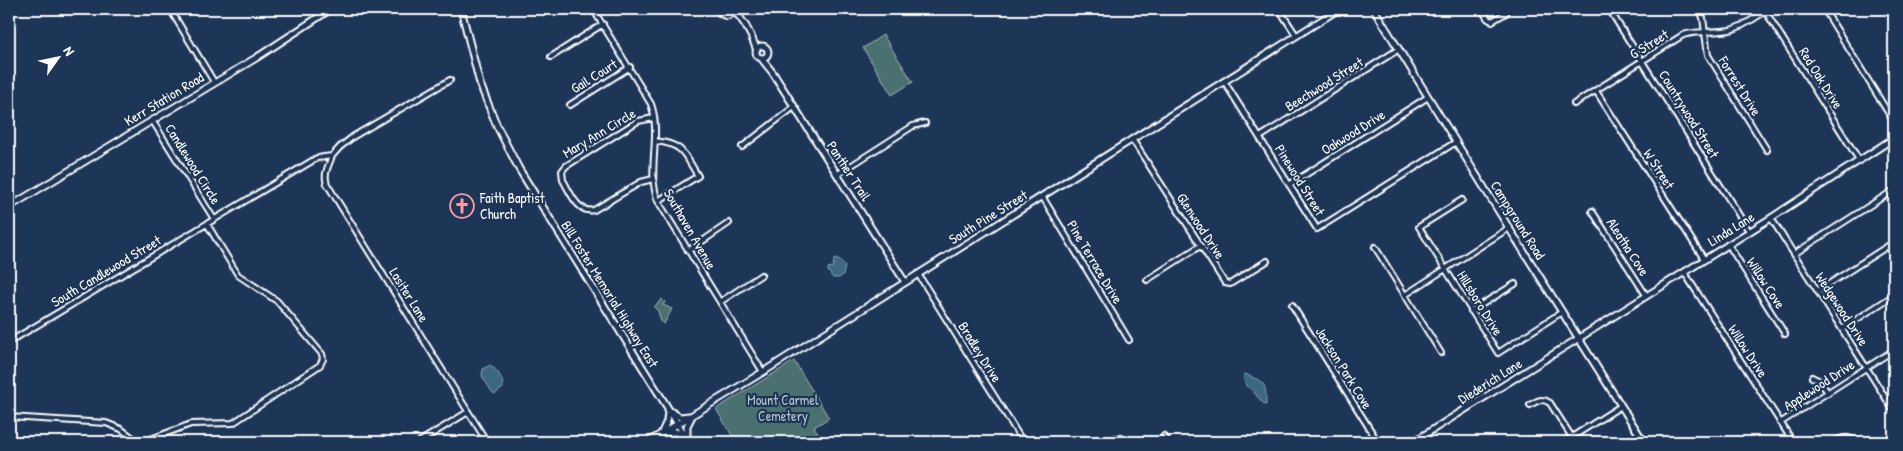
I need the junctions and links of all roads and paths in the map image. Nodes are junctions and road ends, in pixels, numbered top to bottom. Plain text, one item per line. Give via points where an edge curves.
1 (170, 9) edge
2 (331, 9) edge
3 (461, 9) edge
4 (593, 9) edge
5 (718, 9) edge
6 (1279, 9) edge
7 (1339, 9) edge
8 (1374, 9) edge
9 (1481, 9) edge
10 (1507, 9) edge
11 (1609, 9) edge
12 (1700, 9) edge
13 (1766, 9) edge
14 (1824, 9) edge
15 (732, 11) edge
16 (603, 24) junction
17 (1704, 31) junction
18 (1296, 35) junction
19 (758, 47) junction
20 (1399, 49) junction
21 (551, 57) dead end
22 (763, 57) junction
23 (1642, 61) junction
24 (630, 67) junction
25 (450, 80) dead end
26 (1224, 81) junction
27 (214, 82) junction
28 (1596, 91) junction
29 (1428, 97) junction
30 (1574, 104) dead end
31 (570, 105) dead end
32 (794, 107) junction
33 (654, 118) junction
34 (152, 120) junction
35 (925, 122) dead end
36 (1894, 122) edge
37 (1260, 138) junction
38 (1894, 138) edge
39 (1132, 140) junction
40 (655, 141) junction
41 (1456, 142) junction
42 (742, 147) dead end
43 (1767, 150) dead end
44 (332, 156) junction
45 (1859, 160) junction
46 (838, 174) junction
47 (653, 179) junction
48 (1289, 185) junction
49 (1894, 190) edge
50 (1042, 196) junction
51 (1462, 200) dead end
52 (658, 201) junction
53 (9, 207) edge
54 (1592, 211) dead end
55 (1771, 218) junction
56 (214, 219) junction
57 (207, 224) junction
58 (730, 224) dead end
59 (1509, 228) junction
60 (1749, 231) junction
61 (1894, 242) edge
62 (1728, 244) junction
63 (1200, 246) junction
64 (1375, 247) dead end
65 (688, 251) junction
66 (1794, 254) junction
67 (1704, 259) junction
68 (1267, 261) dead end
69 (1446, 269) junction
70 (1684, 272) junction
71 (918, 274) junction
72 (761, 275) dead end
73 (1148, 280) dead end
74 (905, 282) junction
75 (1515, 284) dead end
76 (1818, 292) junction
77 (1405, 295) junction
78 (1646, 295) junction
79 (1894, 295) edge
80 (720, 302) junction
81 (1292, 305) dead end
82 (1471, 311) junction
83 (1562, 312) junction
84 (1842, 329) junction
85 (1786, 334) dead end
86 (1578, 338) junction
87 (1129, 340) dead end
88 (9, 342) edge
89 (1894, 350) edge
90 (1441, 353) dead end
91 (1866, 368) junction
92 (763, 372) junction
93 (1812, 377) dead end
94 (1828, 393) junction
95 (1530, 405) dead end
96 (1621, 406) junction
97 (668, 408) junction
98 (1894, 411) edge
99 (468, 412) junction
100 (692, 416) junction
101 (9, 417) edge
102 (1780, 423) junction
103 (678, 424) junction
104 (660, 435) junction
105 (1164, 436) dead end
106 (1572, 437) junction
107 (688, 441) edge
108 (418, 442) edge
109 (487, 442) edge
110 (648, 442) edge
111 (1023, 442) edge
112 (1107, 442) edge
113 (1124, 442) edge
114 (1168, 442) edge
115 (1378, 442) edge
116 (1413, 442) edge
117 (1564, 442) edge
118 (1575, 442) edge
119 (1644, 442) edge
120 (1793, 442) edge
121 (1833, 442) edge
122 (1857, 442) edge

1 - 27 street
2 - 27 street, Kerr Station Road
3 - 97 street, Bill Foster Memorial Highway East via 480,84 519,169
4 - 16 street, Southaven Avenue
5 - 15 street via 723,15
6 - 18 street
7 - 18 street, South Pine Street
8 - 20 street, Campground Road
9 - 10 street via 1492,21 1506,14
11 - 23 street, Countrywood Street
12 - 17 street, Forrest Drive
13 - 17 street, G Street via 1740,27
13 - 45 street, Red Oak Drive
14 - 36 street
15 - 19 street via 742,20
16 - 21 street
16 - 24 street, Southaven Avenue
17 - 23 street, G Street via 1683,36
17 - 43 street, Forrest Drive via 1708,55
18 - 26 street, South Pine Street
19 - 22 street via 756,55
19 - 22 street via 767,48 768,52
20 - 29 street, Campground Road
20 - 37 street, Beechwood Street
22 - 32 street, Panther Trail
23 - 28 street, G Street
23 - 60 street, Countrywood Street
24 - 31 street, Gail Court
24 - 33 street, Southaven Avenue via 651,104
25 - 44 street via 354,136
26 - 37 street, Pinewood Street
26 - 39 street, South Pine Street
27 - 34 street, Kerr Station Road
28 - 30 street, G Street
28 - 67 street, W Street
29 - 41 street, Campground Road
29 - 48 street, Oakwood Drive
32 - 42 street
32 - 46 street, Panther Trail
33 - 40 street, Southaven Avenue
33 - 47 street, Mary Ann Circle via 638,121 574,161 564,168 562,176 580,207 587,212 641,182
34 - 53 street, Kerr Station Road
34 - 56 street, Candlewood Circle
35 - 46 street via 913,126
37 - 48 street, Pinewood Street
38 - 45 street, Linda Lane
39 - 50 street, South Pine Street
39 - 63 street, Glenwood Drive
40 - 47 street, Southaven Avenue
40 - 52 street via 674,144 681,149 698,176
41 - 48 street, Pinewood Street via 1317,229
41 - 59 street, Campground Road
44 - 56 street, South Candlewood Street via 317,158
44 - 99 street, Lasiter Lane via 326,173 327,184
45 - 55 street, Linda Lane
46 - 74 street, Panther Trail
47 - 52 street, Southaven Avenue
49 - 66 street
50 - 71 street, South Pine Street
50 - 87 street, Pine Terrace Drive
51 - 69 street, Hillsboro Drive via 1419,227
52 - 65 street, Southaven Avenue
54 - 78 street, Aleatha Cove
55 - 60 street, Linda Lane
55 - 66 street, Wedgewood Drive
56 - 57 street, South Candlewood Street
57 - 88 street, South Candlewood Street
57 - 101 street, Candlewood Circle via 238,274 277,301 322,354 320,365 233,422 191,424 148,440 136,440 106,423
58 - 65 street
59 - 69 street
59 - 83 street, Campground Road
60 - 62 street, Linda Lane
61 - 76 street
62 - 67 street, Linda Lane
62 - 85 street, Willow Cove
63 - 68 street, Glenwood Drive via 1226,284
63 - 73 street
64 - 77 street
65 - 80 street, Southaven Avenue
66 - 76 street, Wedgewood Drive
67 - 70 street, Linda Lane
69 - 77 street
69 - 82 street, Hillsboro Drive
70 - 78 street, Linda Lane
70 - 102 street, Willow Drive
71 - 74 street, South Pine Street
71 - 111 street, Bradley Drive
72 - 80 street
74 - 92 street, South Pine Street
75 - 82 street
76 - 84 street, Wedgewood Drive
77 - 90 street
78 - 86 street, Linda Lane
79 - 84 street
80 - 92 street, Southaven Avenue
81 - 115 street, Jackson Park Cove
82 - 83 street, Hillsboro Drive via 1498,353
83 - 86 street, Campground Road
84 - 91 street, Wedgewood Drive
86 - 96 street, Campground Road
86 - 116 street, Diederich Lane
89 - 91 street, Applewood Drive
91 - 94 street, Applewood Drive
91 - 98 street, Wedgewood Drive
92 - 100 street, South Pine Street
93 - 94 street via 1820,381
94 - 102 street, Applewood Drive
95 - 106 street via 1540,400 1550,403
96 - 106 street
96 - 119 street, Campground Road
97 - 100 street via 680,417
97 - 103 street, Bill Foster Memorial Highway East
97 - 104 street via 667,421
99 - 108 street
99 - 109 street, Lasiter Lane
100 - 103 street, South Pine Street
100 - 107 street via 687,426
102 - 120 street, Willow Drive
103 - 104 street, South Pine Street
103 - 107 street, Bill Foster Memorial Highway East
104 - 107 street via 676,432
104 - 110 street, South Pine Street
105 - 114 street
106 - 117 street
106 - 118 street
112 - 113 street via 1114,438 1121,438
121 - 122 street via 1844,437

